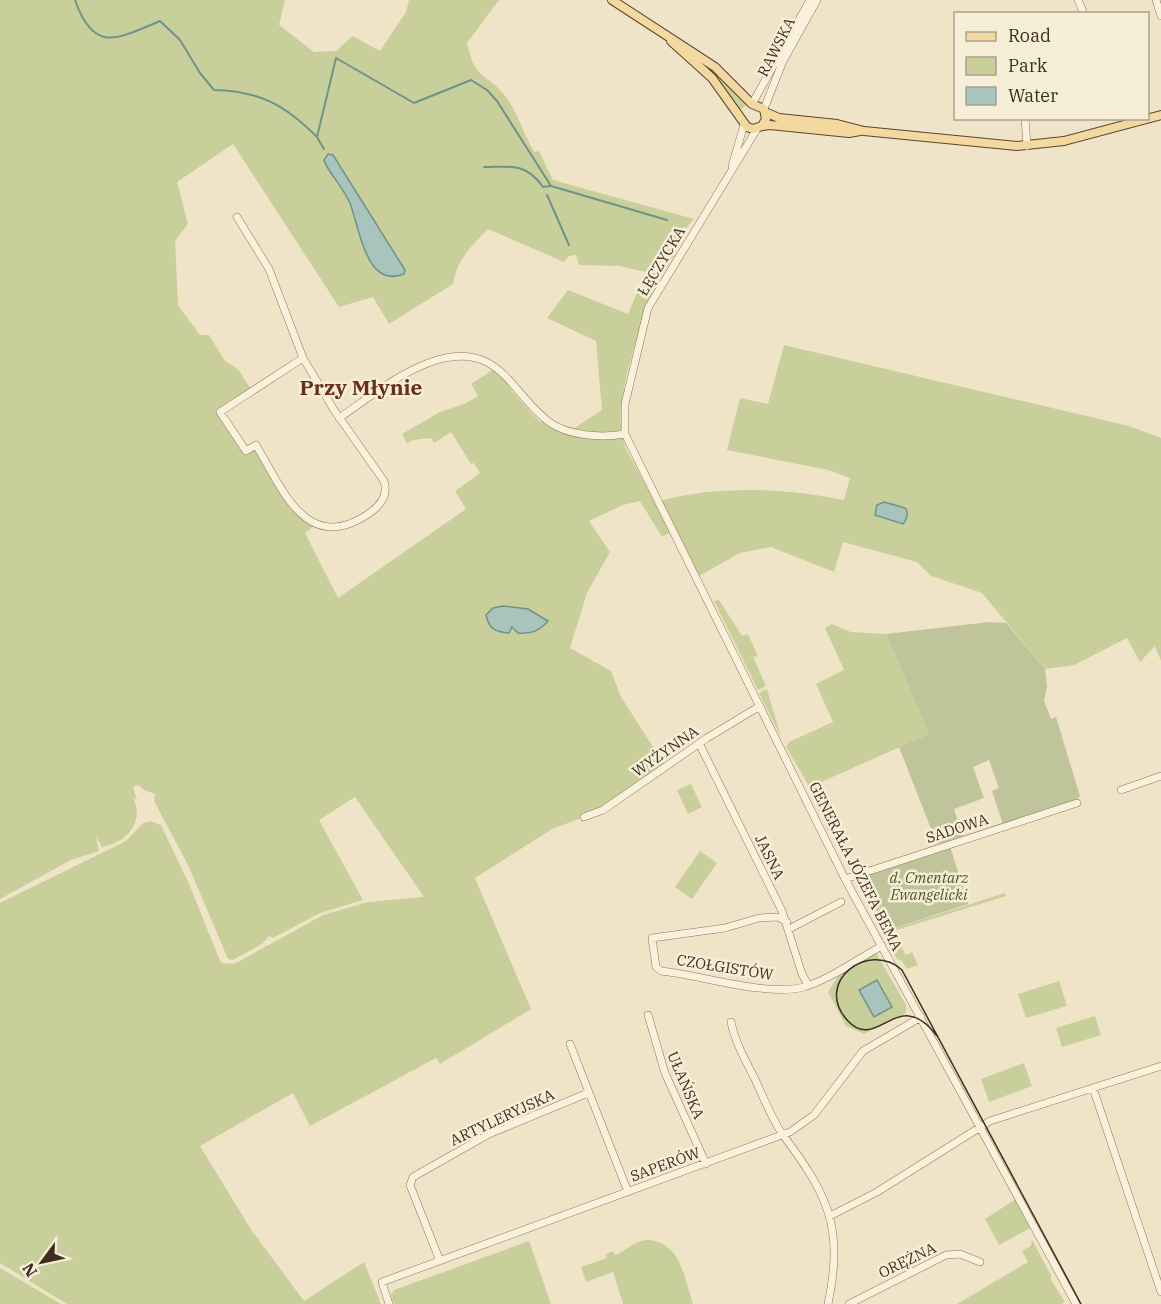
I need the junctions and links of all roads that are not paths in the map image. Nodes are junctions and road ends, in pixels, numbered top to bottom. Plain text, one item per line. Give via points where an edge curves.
1 (612, 0) edge
2 (810, 0) edge
3 (817, 0) edge
4 (1156, 0) edge
5 (1161, 16) edge
6 (671, 41) junction
7 (752, 104) junction
8 (764, 110) junction
9 (1025, 120) edge
10 (1142, 120) edge
11 (743, 122) junction
12 (759, 127) junction
13 (864, 131) junction
14 (1027, 146) junction
15 (727, 180) junction
16 (237, 217) dead end
17 (303, 358) junction
18 (339, 418) junction
19 (625, 434) junction
20 (760, 706) junction
21 (699, 743) junction
22 (1161, 776) edge
23 (1121, 790) dead end
24 (1077, 803) dead end
25 (584, 817) dead end
26 (845, 879) junction
27 (841, 902) dead end
28 (788, 926) junction
29 (882, 946) junction
30 (808, 986) junction
31 (648, 1015) dead end
32 (921, 1017) junction
33 (731, 1022) dead end
34 (570, 1044) dead end
35 (1161, 1066) edge
36 (1093, 1088) junction
37 (588, 1093) junction
38 (980, 1126) junction
39 (783, 1135) junction
40 (706, 1164) junction
41 (628, 1192) junction
42 (830, 1216) junction
43 (440, 1261) junction
44 (980, 1262) dead end
45 (1161, 1292) edge
46 (389, 1304) edge
47 (828, 1304) edge
48 (849, 1304) edge
49 (1076, 1304) edge

1 - 6 main road
2 - 7 street, RAWSKA
3 - 8 street, RAWSKA via 778,71
4 - 5 street
6 - 7 main road via 720,71
6 - 11 main road via 712,78
7 - 8 main road
7 - 11 main road via 744,111
8 - 12 main road via 766,119
8 - 13 main road via 779,118
9 - 14 street
10 - 14 main road via 1064,141
11 - 12 main road
11 - 15 street, ŁĘCZYCKA
12 - 13 main road
12 - 15 street, ŁĘCZYCKA
13 - 14 main road
15 - 19 street, ŁĘCZYCKA via 648,308 625,404
16 - 17 street via 273,278
17 - 18 street
17 - 18 street via 220,412 246,451 256,445 302,515 325,528 346,527 362,518 379,505 386,490 384,481
18 - 19 street via 421,366 444,358 466,357 484,360 501,370 556,426 579,433
19 - 20 street, GENERAŁA JÓZEFA BEMA
20 - 21 street, WYŻYNNA
20 - 26 street, GENERAŁA JÓZEFA BEMA
21 - 25 street, WYŻYNNA via 603,810
21 - 28 street, JASNA
22 - 23 street
24 - 26 street, SADOWA
26 - 29 street, GENERAŁA JÓZEFA BEMA
27 - 28 street
28 - 30 street, JASNA
28 - 30 street, CZOŁGISTÓW via 778,917 759,918 725,928 652,938 656,967 661,971 770,988
29 - 30 street, CZOŁGISTÓW
29 - 32 street, GENERAŁA JÓZEFA BEMA
31 - 40 street, UŁAŃSKA via 665,1073
32 - 38 street, GENERAŁA JÓZEFA BEMA
32 - 39 street, SAPERÓW via 863,1051 814,1115
33 - 39 street via 744,1059
34 - 37 street
35 - 36 street
36 - 38 street
36 - 45 street
37 - 41 street
37 - 43 street, ARTYLERYJSKA via 489,1134 413,1177 410,1185
38 - 42 street via 877,1192
38 - 49 street, GENERAŁA JÓZEFA BEMA
39 - 40 street, SAPERÓW
39 - 42 street via 815,1179
40 - 41 street, SAPERÓW
41 - 43 street, SAPERÓW
42 - 47 street via 836,1262
43 - 46 street, SAPERÓW via 382,1282
44 - 48 street, ORĘŻNA via 960,1254 946,1255

